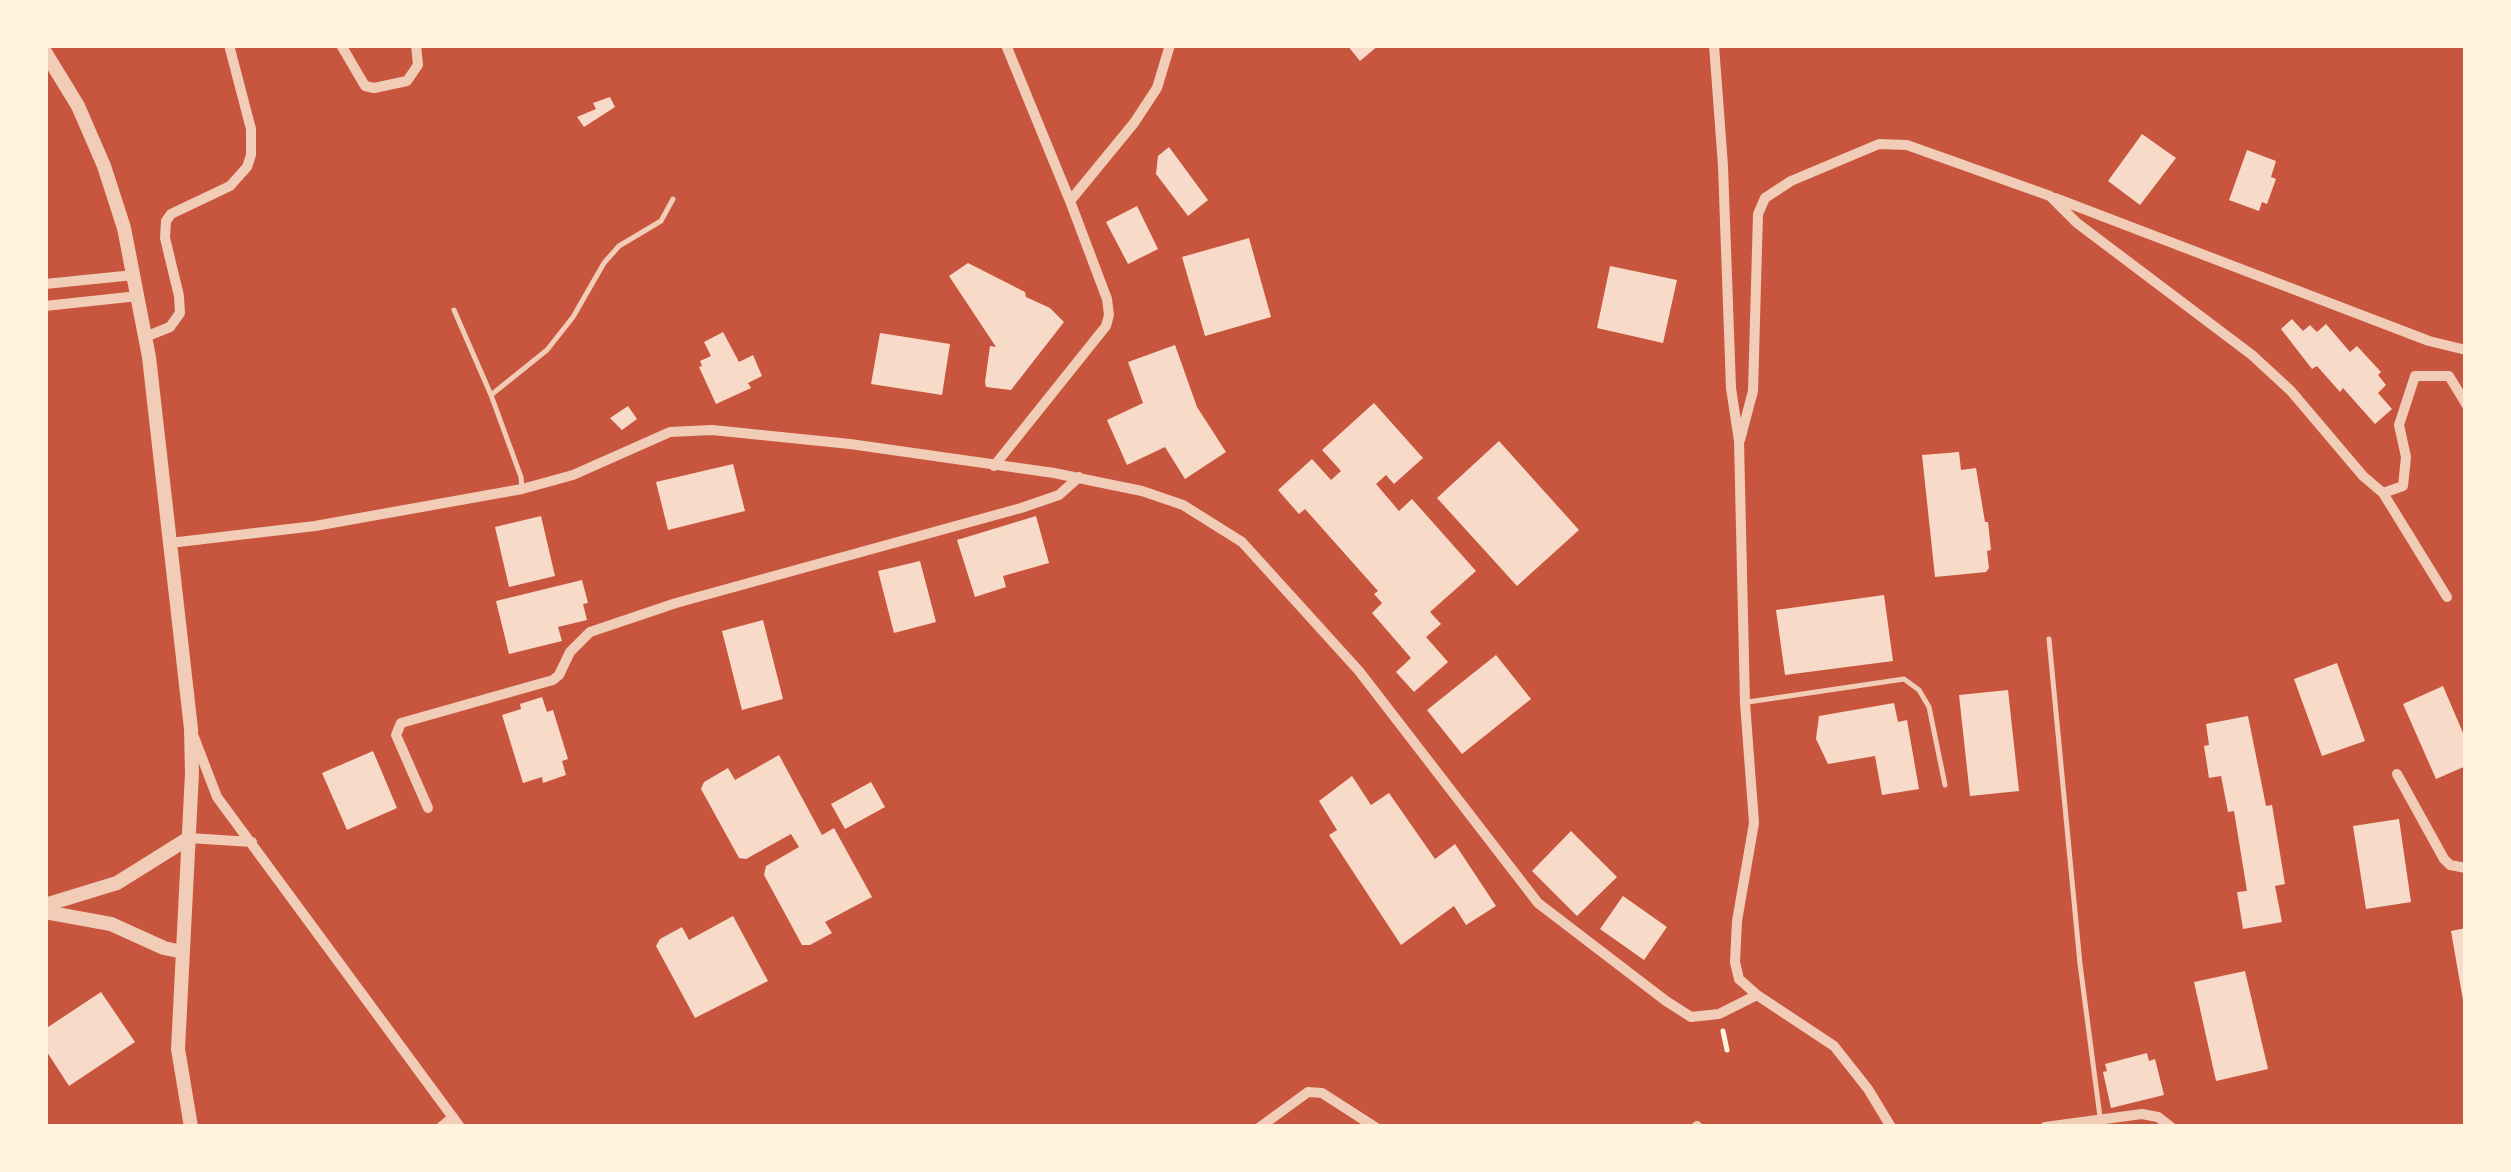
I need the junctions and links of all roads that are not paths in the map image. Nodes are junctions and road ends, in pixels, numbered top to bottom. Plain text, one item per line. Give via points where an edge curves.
1 (229, 45) edge
2 (340, 45) edge
3 (416, 45) edge
4 (1006, 45) edge
5 (1170, 45) edge
6 (1714, 45) edge
7 (45, 52) edge
8 (2050, 196) junction
9 (674, 200) dead end
10 (1070, 201) junction
11 (134, 275) junction
12 (45, 284) edge
13 (138, 296) junction
14 (45, 306) edge
15 (454, 310) dead end
16 (145, 337) junction
17 (2466, 350) edge
18 (491, 396) junction
19 (2466, 404) edge
20 (1739, 441) junction
21 (994, 466) junction
22 (1078, 477) junction
23 (522, 489) junction
24 (2383, 493) junction
25 (170, 543) junction
26 (2447, 597) dead end
27 (2049, 639) dead end
28 (1745, 703) junction
29 (191, 729) junction
30 (2397, 774) dead end
31 (1946, 784) dead end
32 (428, 808) dead end
33 (189, 838) junction
34 (252, 842) junction
35 (2466, 868) edge
36 (45, 908) edge
37 (183, 952) junction
38 (1756, 994) junction
39 (2100, 1117) junction
40 (456, 1122) edge
41 (191, 1127) edge
42 (440, 1127) edge
43 (1260, 1127) edge
44 (1375, 1127) edge
45 (1891, 1127) edge
46 (2045, 1127) edge
47 (2171, 1127) edge

1 - 16 street via 251,154 230,186 166,221 180,313 170,327
2 - 3 street via 365,86 374,88 408,81 418,65
4 - 10 street
5 - 10 street via 1158,88
6 - 20 street
7 - 11 street via 104,166
8 - 17 street
8 - 20 street via 1907,145 1879,144 1766,198 1758,214 1753,391
8 - 24 street via 2252,355
9 - 18 lane via 661,221 604,262 574,317
10 - 21 street via 1107,299 1106,326
11 - 12 street
11 - 13 street
13 - 14 street
13 - 16 street
15 - 18 lane
16 - 25 street
18 - 23 lane
19 - 24 street via 2448,376 2415,376 2400,425 2403,486
20 - 28 street
21 - 22 street
21 - 23 street via 850,444 670,432 574,475
22 - 32 street via 1059,494 1021,508 590,632 553,680 401,723 396,735
22 - 38 street via 1183,506 1242,542 1359,672 1538,903 1666,1002 1697,1017 1719,1014
23 - 25 street via 315,526
24 - 26 street
25 - 29 street
27 - 39 lane
28 - 31 lane via 1904,679 1928,707
28 - 38 street via 1754,823 1735,962 1739,979
29 - 33 street
29 - 34 street via 217,797
30 - 35 street via 2444,859
33 - 34 street
33 - 36 street via 117,883
33 - 37 street
34 - 40 street
36 - 37 street
37 - 41 street via 178,1049
38 - 45 street via 1834,1046
39 - 46 street
39 - 47 street via 2142,1114
40 - 42 street
43 - 44 street via 1308,1092

